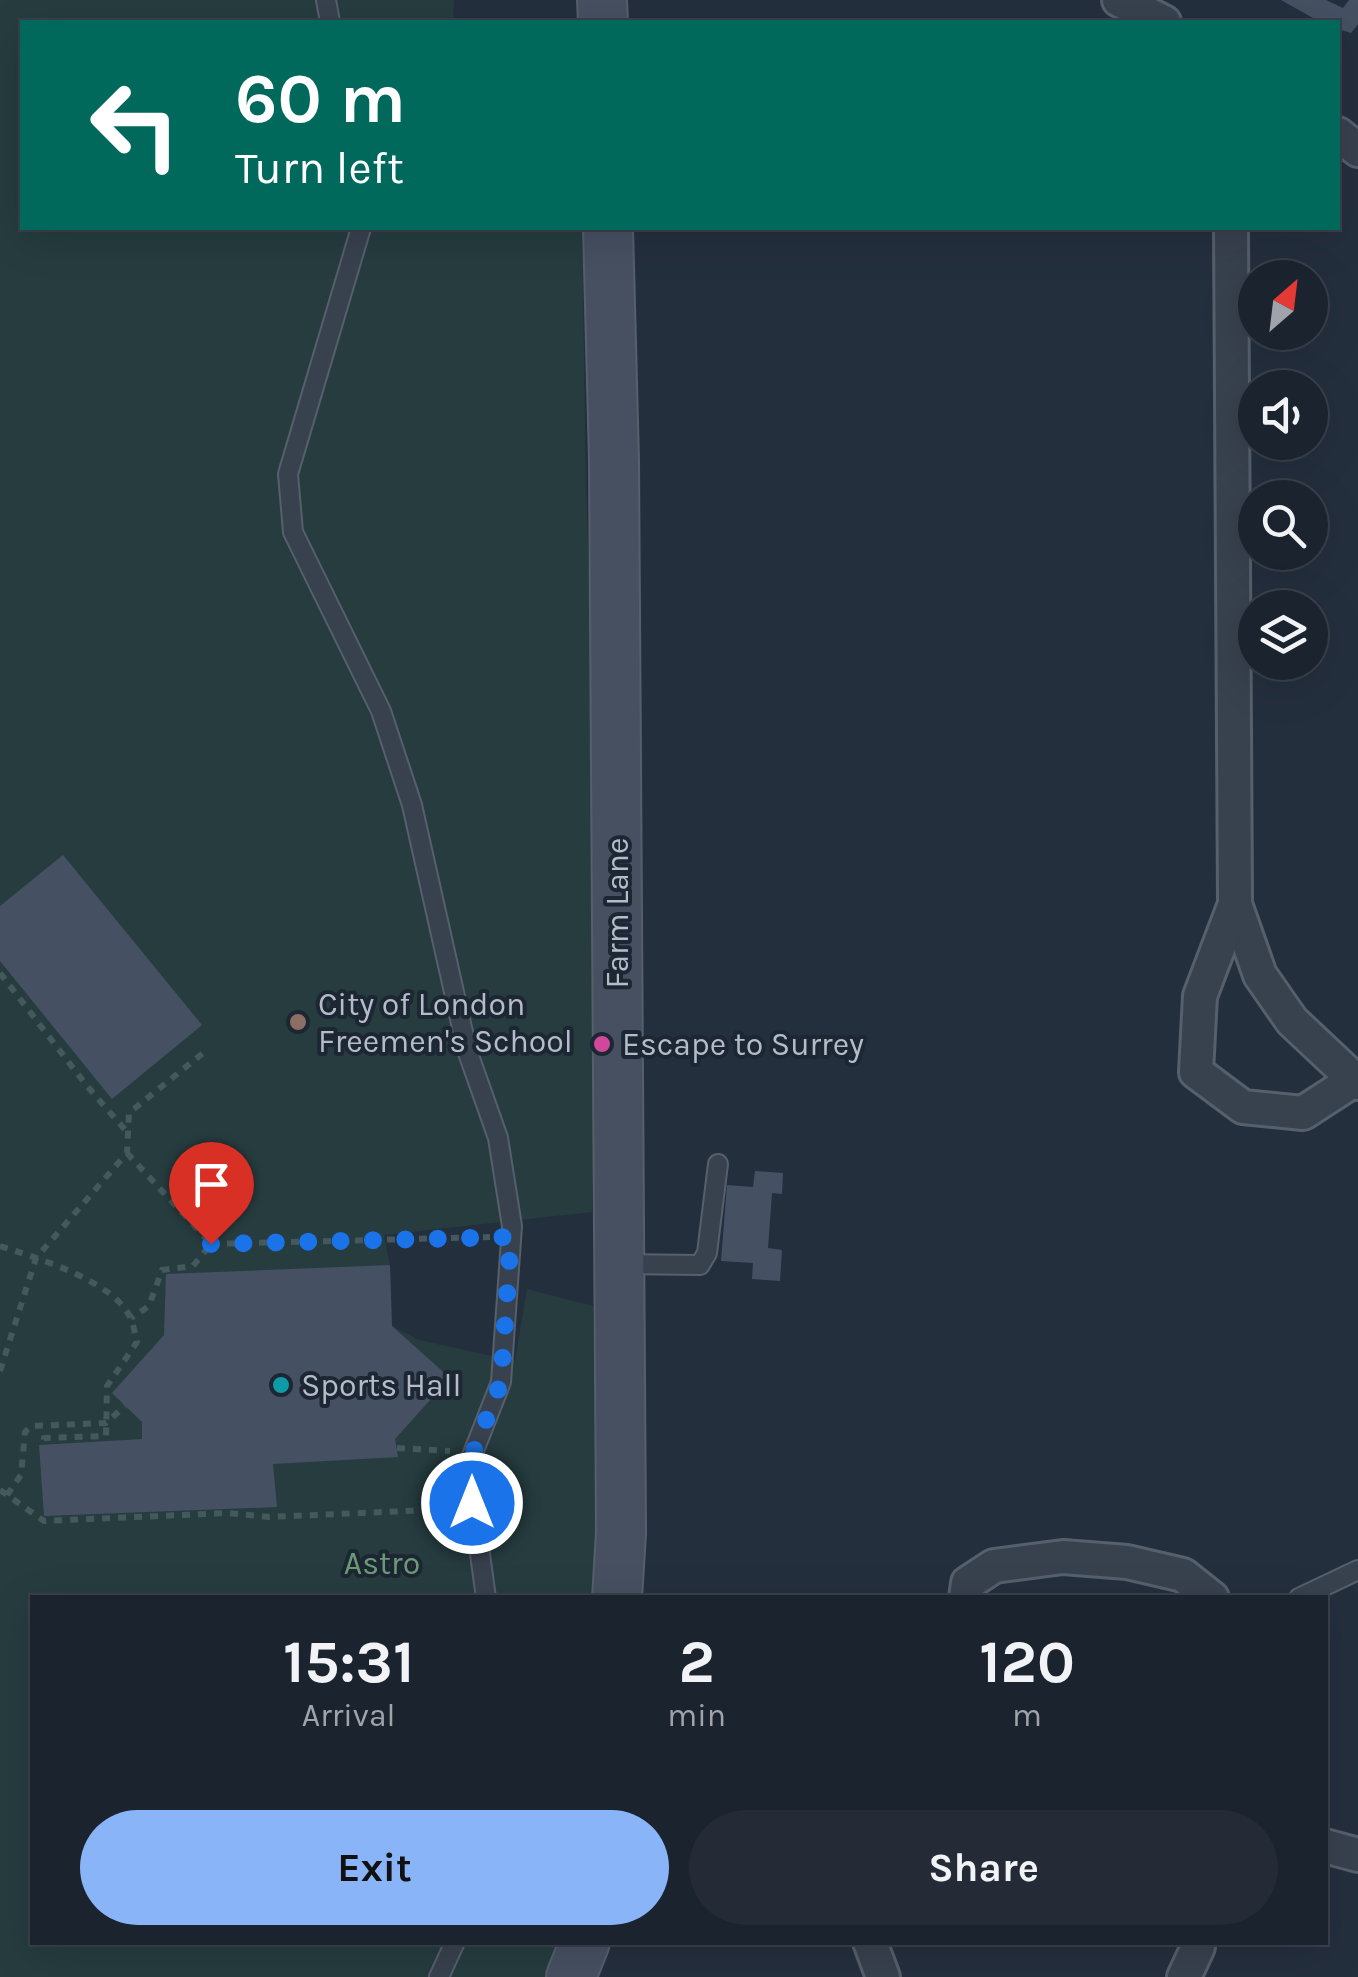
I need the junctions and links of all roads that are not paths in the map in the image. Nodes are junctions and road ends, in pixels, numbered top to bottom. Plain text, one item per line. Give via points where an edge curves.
1 (1119, 0) edge
2 (1160, 20) edge
3 (359, 230) edge
4 (608, 230) edge
5 (1231, 230) edge
6 (1235, 904) junction
7 (1356, 1082) edge
8 (718, 1164) dead end
9 (619, 1264) junction
10 (1358, 1570) edge
11 (485, 1595) edge
12 (617, 1595) edge
13 (966, 1595) edge
14 (1208, 1595) edge
15 (1305, 1595) edge
16 (1328, 1847) edge
17 (1358, 1854) edge
18 (454, 1945) edge
19 (583, 1945) edge
20 (871, 1945) edge
21 (439, 1977) edge
22 (571, 1977) edge
23 (883, 1977) edge

1 - 2 street
3 - 11 lane via 288,474 293,532 381,711 412,805 467,1050 498,1138 511,1237 501,1382 468,1466
4 - 9 street, Farm Lane
5 - 6 street
6 - 7 street via 1260,975 1292,1021
6 - 7 street via 1200,996 1196,1072 1243,1107 1303,1113
8 - 9 lane via 700,1265
9 - 12 street, Farm Lane
10 - 15 lane
13 - 14 street via 968,1583 994,1566 1062,1557 1183,1575
16 - 17 street
18 - 21 lane
19 - 22 street
20 - 23 street

